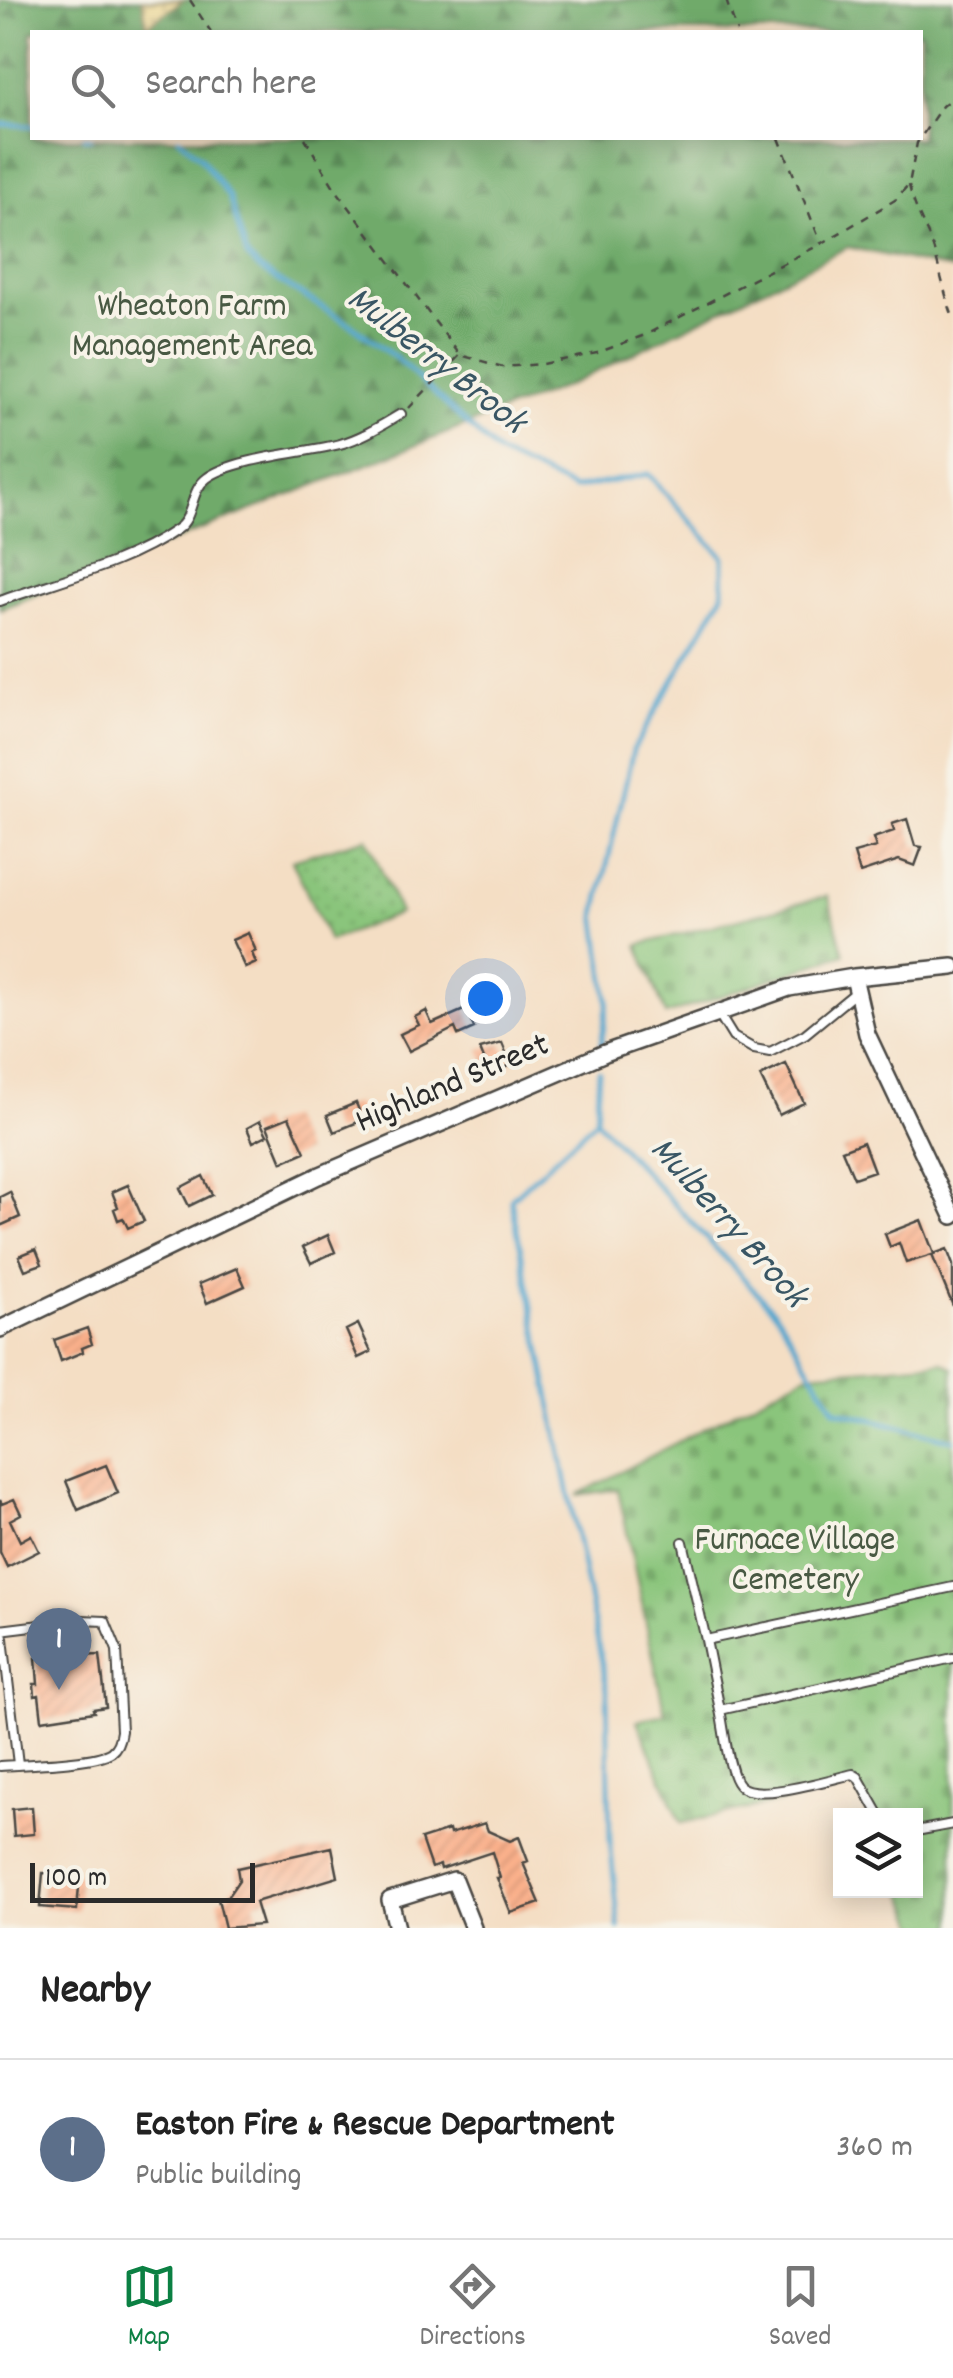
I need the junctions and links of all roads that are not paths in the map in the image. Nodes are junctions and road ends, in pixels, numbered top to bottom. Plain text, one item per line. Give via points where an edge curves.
1 (402, 414) road end
2 (0, 601) edge
3 (953, 966) edge
4 (854, 985) junction
5 (717, 1011) junction
6 (953, 1216) edge
7 (0, 1329) edge
8 (683, 1542) dead end
9 (953, 1587) edge
10 (1, 1630) edge
11 (706, 1640) junction
12 (953, 1658) edge
13 (720, 1710) junction
14 (18, 1764) junction
15 (0, 1766) edge
16 (875, 1808) edge
17 (953, 1824) edge
18 (923, 1830) edge
19 (398, 1928) edge
20 (473, 1928) edge

1 - 2 lane via 344,443 206,478 188,520 176,530 130,554
3 - 4 street, Highland Street
4 - 5 street, Highland Street via 789,988
4 - 5 lane via 805,1034 770,1052 733,1037
4 - 6 street via 867,1034
5 - 7 street, Highland Street via 406,1136
8 - 11 lane
9 - 11 lane
10 - 14 lane
10 - 14 lane via 96,1619 111,1629 117,1650 119,1743 96,1757
11 - 13 lane
12 - 13 lane
13 - 16 lane via 742,1789 772,1791 852,1774
14 - 15 lane
17 - 18 lane
19 - 20 street via 390,1900 454,1880

